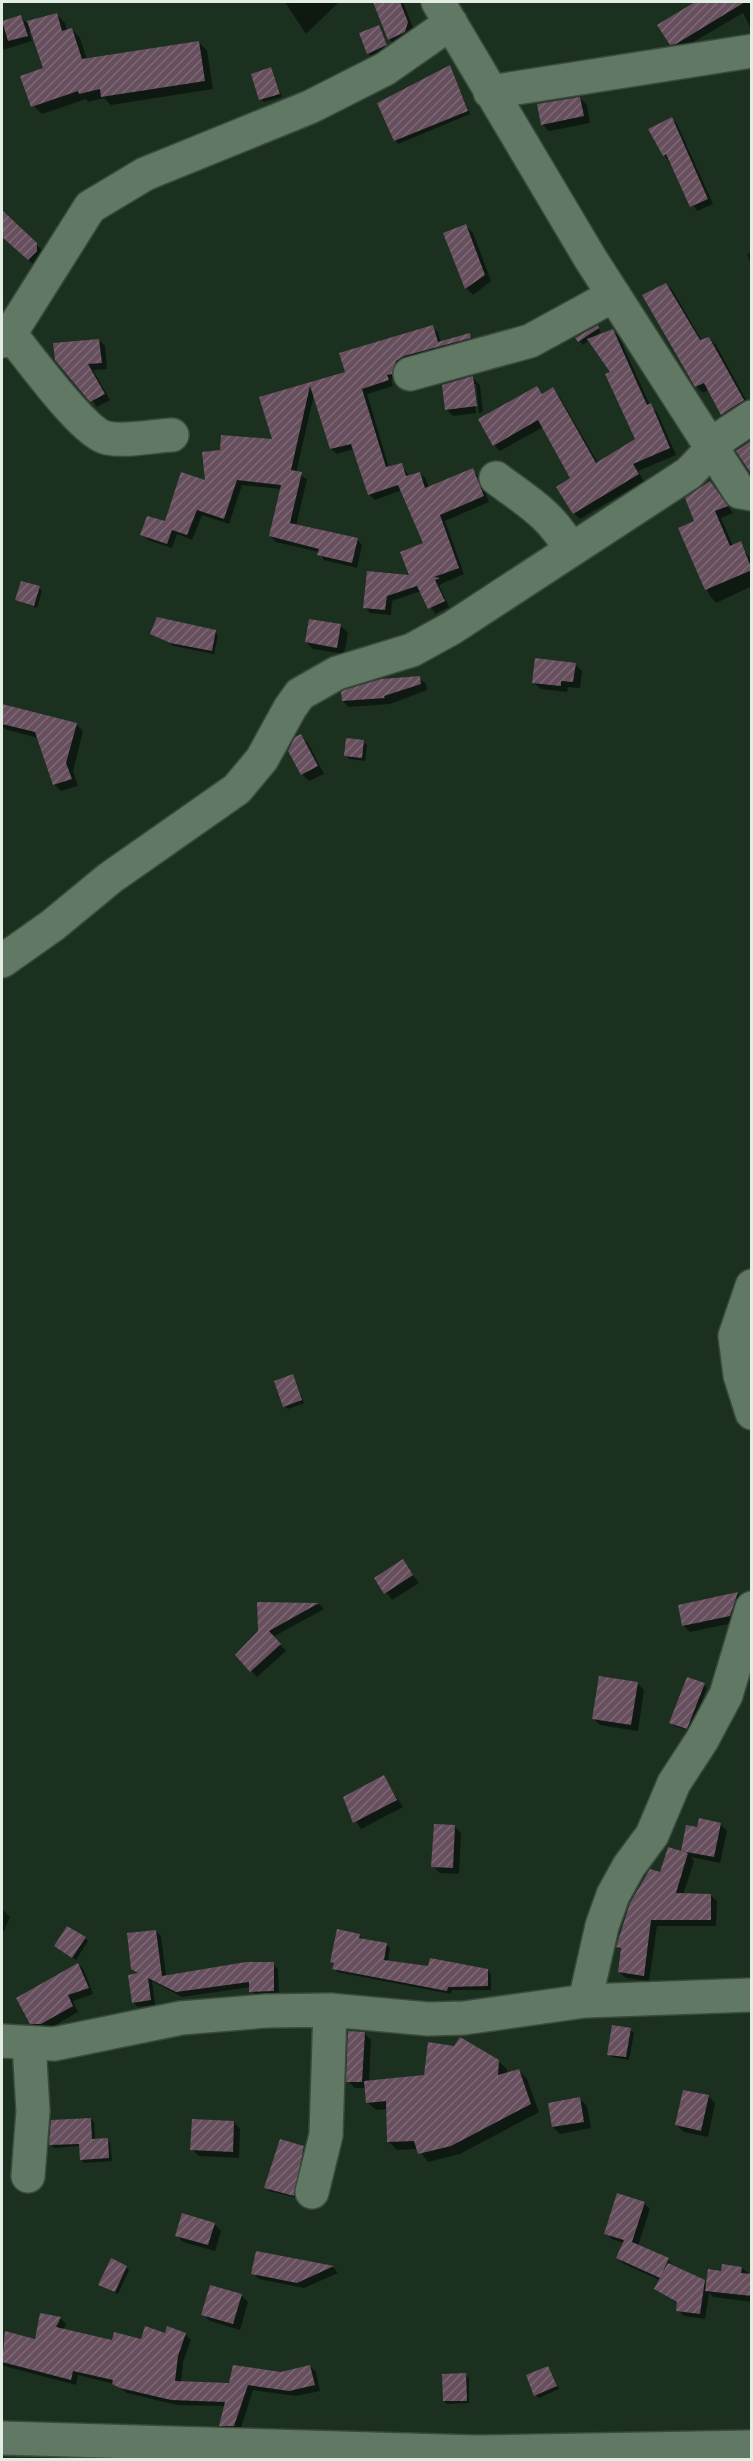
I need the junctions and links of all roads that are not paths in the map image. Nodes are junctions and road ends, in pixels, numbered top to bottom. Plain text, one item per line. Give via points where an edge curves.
1 (445, 12) edge
2 (752, 51) edge
3 (490, 92) junction
4 (614, 295) junction
5 (6, 337) edge
6 (410, 374) dead end
7 (752, 417) edge
8 (172, 435) dead end
9 (713, 449) junction
10 (496, 478) dead end
11 (748, 501) edge
12 (570, 550) junction
13 (2, 961) edge
14 (752, 1286) edge
15 (752, 1413) edge
16 (752, 1608) edge
17 (752, 1995) edge
18 (585, 2001) junction
19 (330, 2010) junction
20 (15, 2043) edge
21 (28, 2176) dead end
22 (312, 2192) dead end
23 (2, 2438) edge
24 (752, 2447) edge

1 - 3 street
1 - 5 street via 386,69 310,107 145,174 90,207
2 - 3 street
3 - 4 street
4 - 6 street via 530,340
4 - 9 street
5 - 8 street via 96,433 107,438
7 - 9 street via 725,435
9 - 11 street
9 - 12 street via 689,472
10 - 12 street via 547,515
12 - 13 street via 412,650 337,673 307,689 290,708 262,759 237,789 110,878
14 - 15 street via 735,1336 740,1375
16 - 18 street via 726,1695 674,1783 651,1835 613,1896
17 - 18 street
18 - 19 street via 464,2018 428,2019
19 - 20 street via 181,2018 54,2044
19 - 22 street via 326,2135
20 - 21 street via 33,2111
23 - 24 street via 476,2452

